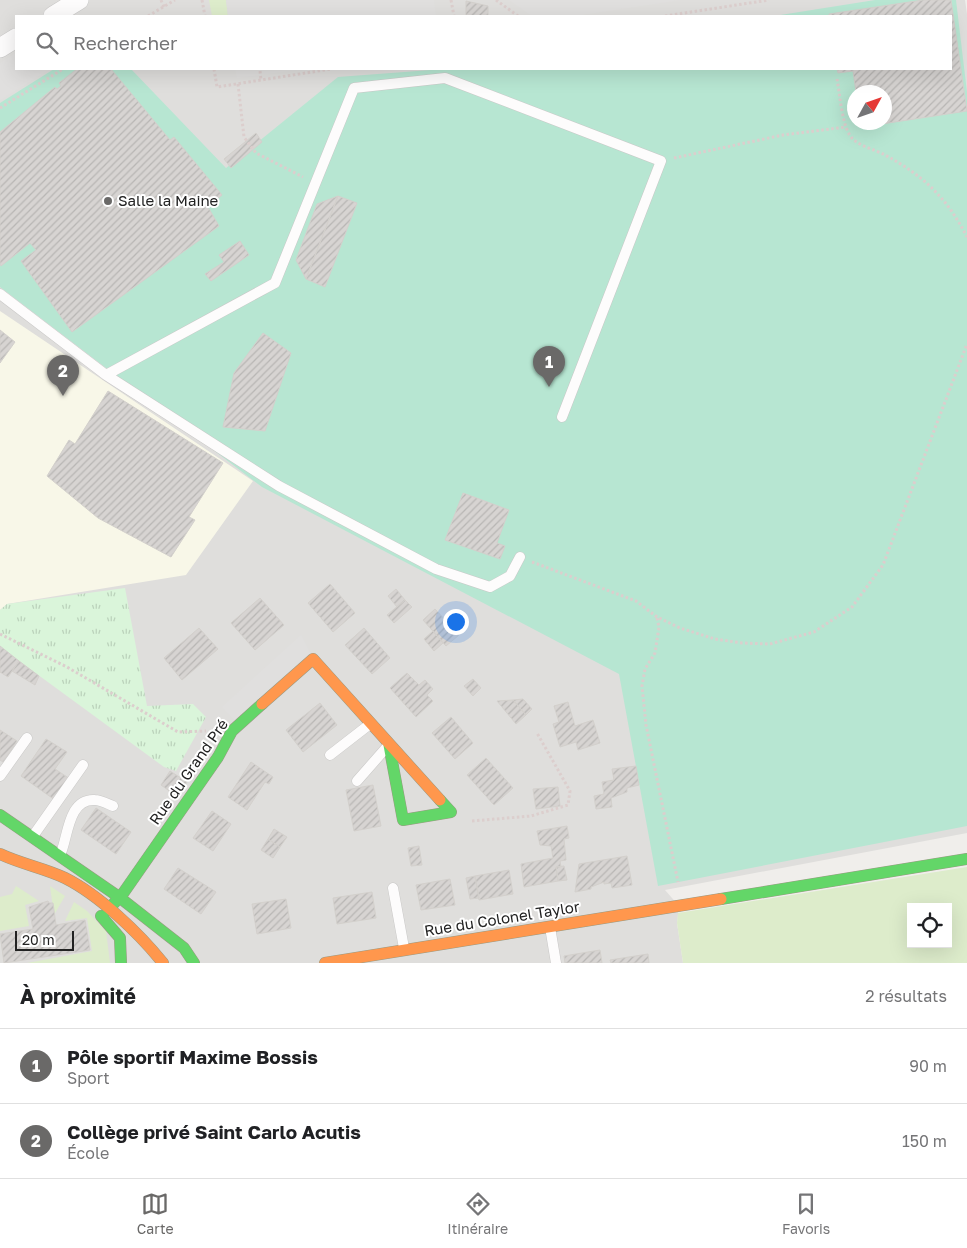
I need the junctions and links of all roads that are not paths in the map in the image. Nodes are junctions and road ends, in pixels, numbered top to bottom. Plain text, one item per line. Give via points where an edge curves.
1 (79, 0) edge
2 (55, 15) edge
3 (15, 39) edge
4 (0, 48) edge
5 (0, 294) edge
6 (106, 375) junction
7 (562, 417) dead end
8 (520, 557) road end
9 (370, 724) junction
10 (27, 738) dead end
11 (389, 745) junction
12 (330, 755) dead end
13 (83, 765) dead end
14 (0, 776) edge
15 (357, 781) dead end
16 (113, 806) dead end
17 (0, 815) edge
18 (33, 837) junction
19 (0, 854) edge
20 (60, 856) junction
21 (967, 859) edge
22 (51, 872) junction
23 (393, 888) dead end
24 (119, 897) junction
25 (108, 910) junction
26 (550, 927) junction
27 (404, 950) junction
28 (121, 963) edge
29 (163, 963) edge
30 (183, 963) edge
31 (195, 963) edge
32 (325, 963) edge
33 (556, 963) edge

1 - 2 street
3 - 4 street
5 - 6 lane
6 - 7 lane via 275,282 354,88 445,78 661,161
6 - 8 lane via 279,486 436,570 490,587 510,576
9 - 11 main road, Rue du Grand Pré
9 - 12 lane
9 - 24 main road, Rue du Grand Pré via 313,659 232,731 218,757
10 - 14 lane
11 - 11 main road, Rue du Grand Pré via 403,820 451,812
11 - 15 lane
13 - 18 lane
16 - 20 lane via 94,799 82,804 71,816 66,844
17 - 18 main road
18 - 20 main road
19 - 22 main road via 18,864
20 - 24 main road
21 - 26 main road, Rue du Colonel Taylor
22 - 25 main road
22 - 28 main road via 120,938
23 - 27 lane
24 - 25 main road, Rue du Grand Pré
24 - 31 main road via 184,948
25 - 29 main road
26 - 27 main road, Rue du Colonel Taylor
26 - 33 lane
27 - 32 main road, Rue du Colonel Taylor
30 - 31 main road

